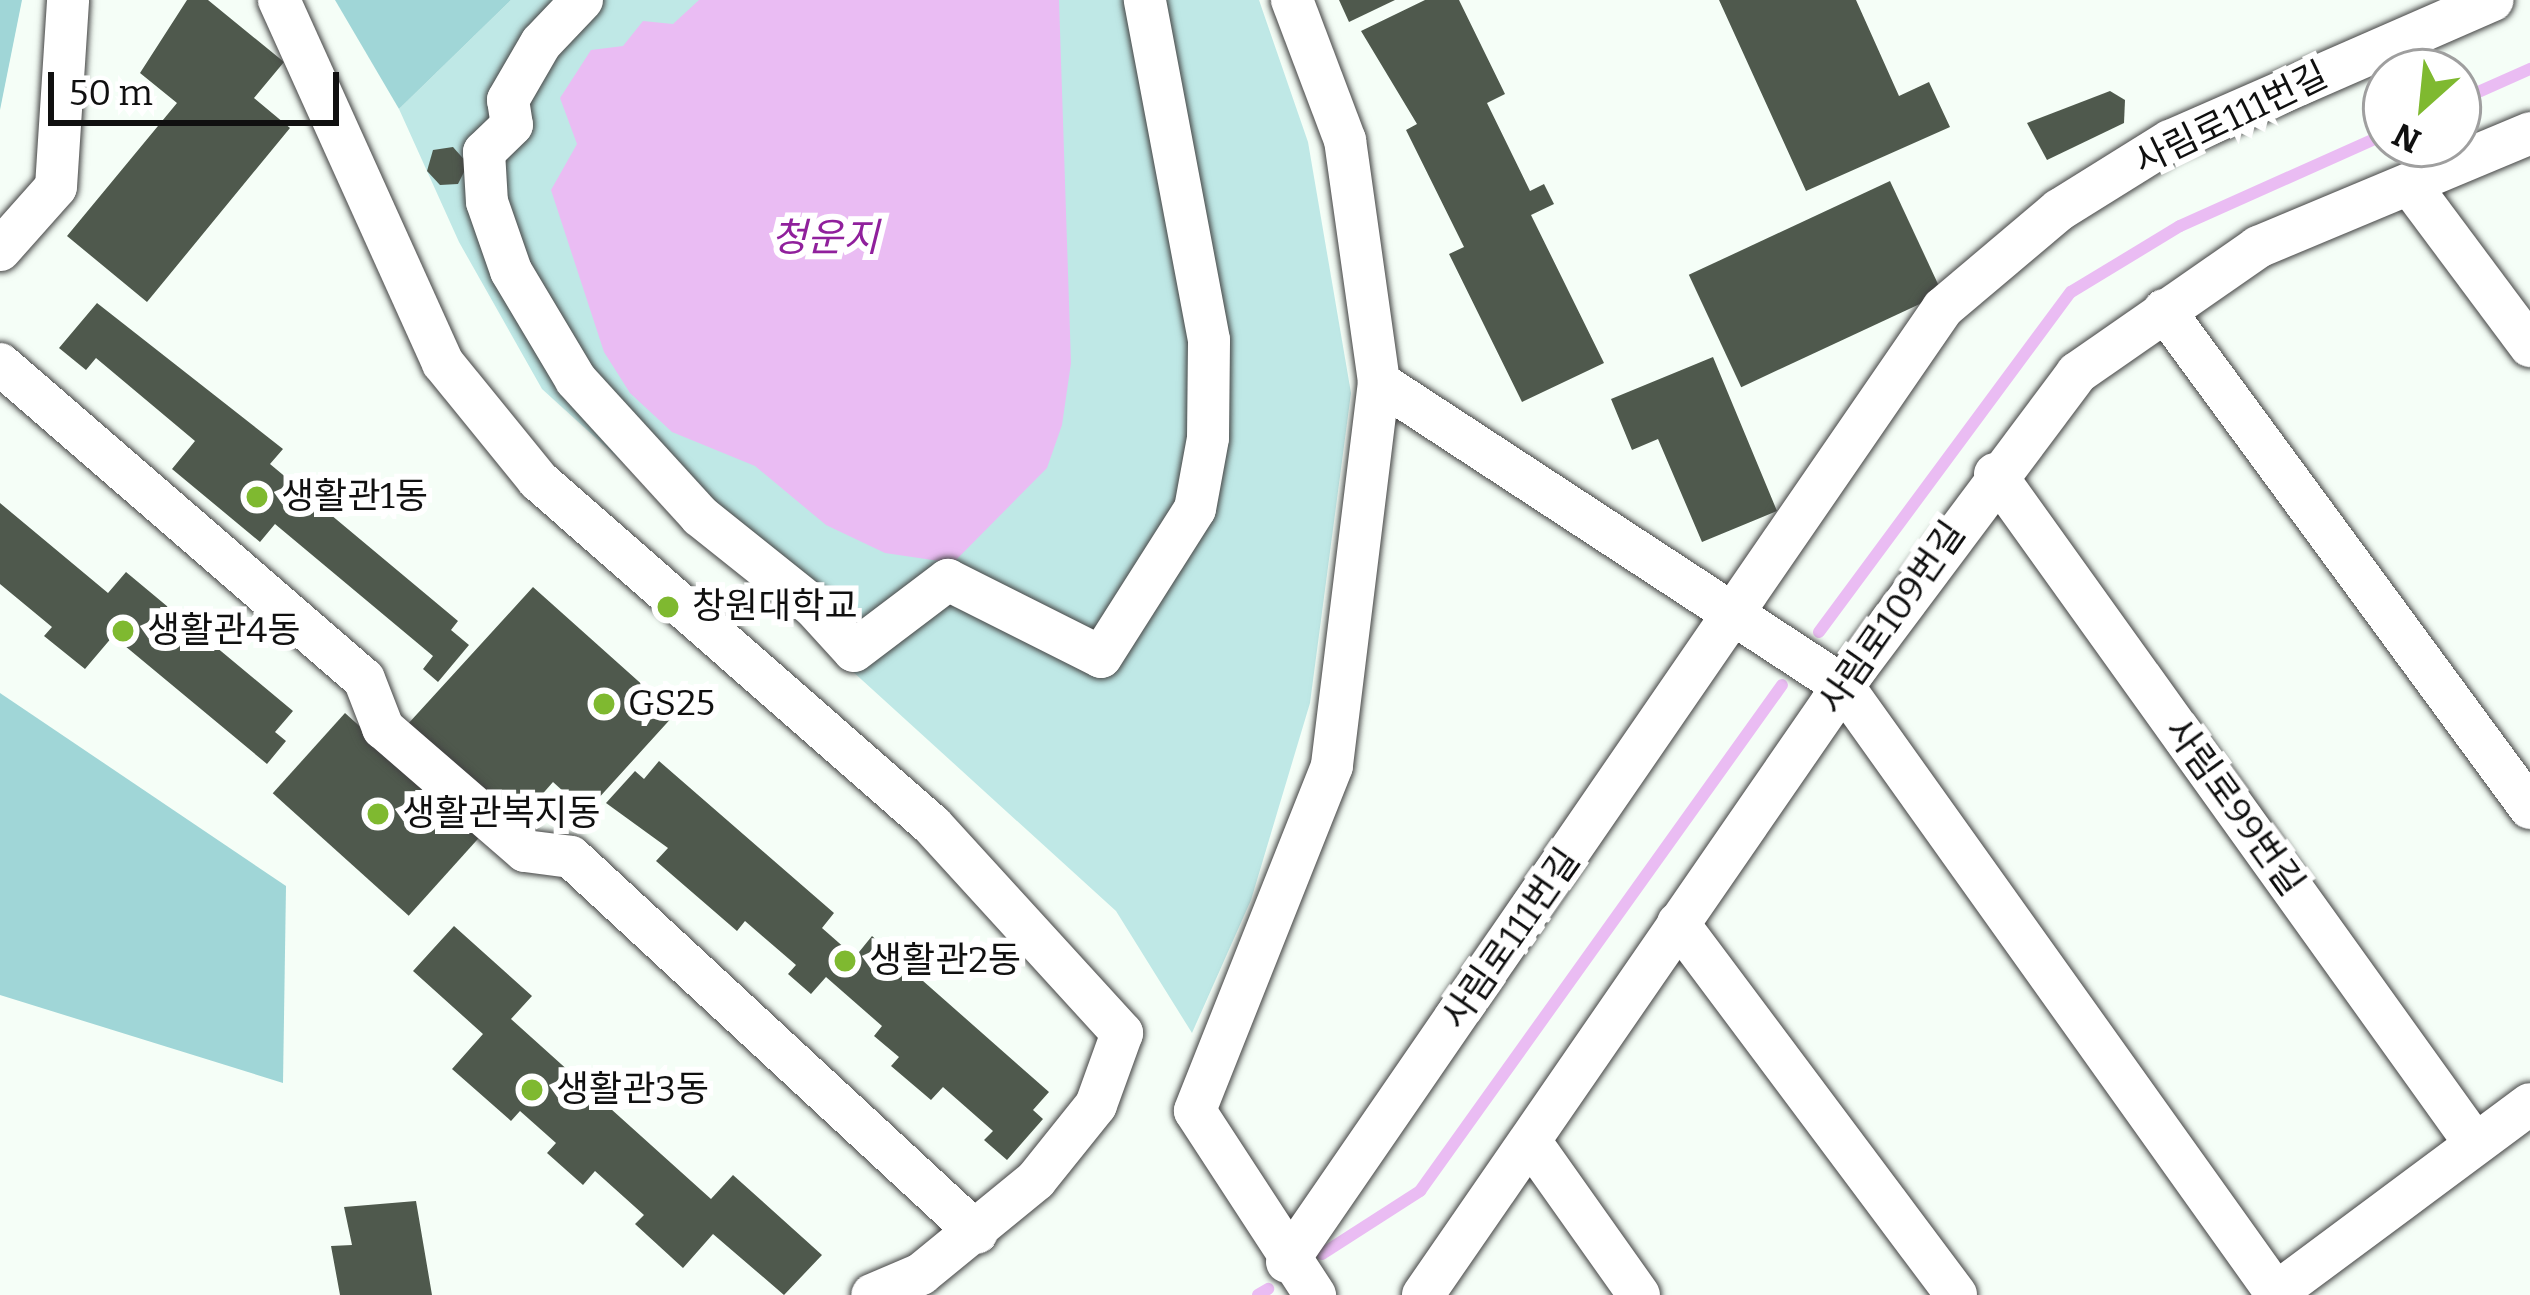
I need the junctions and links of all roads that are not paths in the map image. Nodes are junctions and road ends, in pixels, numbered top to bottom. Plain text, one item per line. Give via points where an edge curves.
1 (68, 0) edge
2 (279, 0) edge
3 (582, 0) edge
4 (1144, 0) edge
5 (1292, 0) edge
6 (2492, 0) edge
7 (2530, 133) edge
8 (2410, 185) junction
9 (0, 250) edge
10 (2164, 310) junction
11 (2530, 346) edge
12 (0, 364) edge
13 (1379, 382) junction
14 (1995, 474) junction
15 (1735, 616) junction
16 (1843, 686) junction
17 (2530, 808) edge
18 (1678, 923) junction
19 (2530, 1104) edge
20 (2473, 1141) junction
21 (1532, 1144) junction
22 (977, 1233) junction
23 (1287, 1262) junction
24 (2274, 1294) edge
25 (872, 1295) edge
26 (1315, 1295) edge
27 (1423, 1295) edge
28 (1640, 1295) edge
29 (1956, 1295) edge

1 - 9 street via 56,187
2 - 22 street via 443,362 524,463 661,593 932,825 1121,1033 1096,1105 1036,1180
3 - 4 street via 541,43 508,100 512,125 484,152 487,202 511,271 577,380 700,516 814,607 854,651 948,580 1101,657 1195,509 1208,438 1209,340
5 - 13 street via 1345,140
6 - 15 street, 사림로111번길 via 2170,141 2059,210 1943,308
7 - 8 street, 사림로109번길
8 - 10 street, 사림로109번길 via 2258,247
8 - 11 street
10 - 14 street, 사림로109번길 via 2077,373
10 - 17 street
12 - 22 street via 364,679 383,728 525,851 571,857
13 - 15 street
13 - 23 street via 1332,766 1196,1111
14 - 16 street, 사림로109번길
14 - 20 street, 사림로99번길
15 - 16 street
15 - 23 street, 사림로111번길
16 - 18 street, 사림로109번길
16 - 24 street
18 - 21 street, 사림로109번길
18 - 29 street
19 - 20 street
20 - 24 street
21 - 27 street, 사림로109번길
21 - 28 street
22 - 25 street via 921,1274
23 - 26 street

